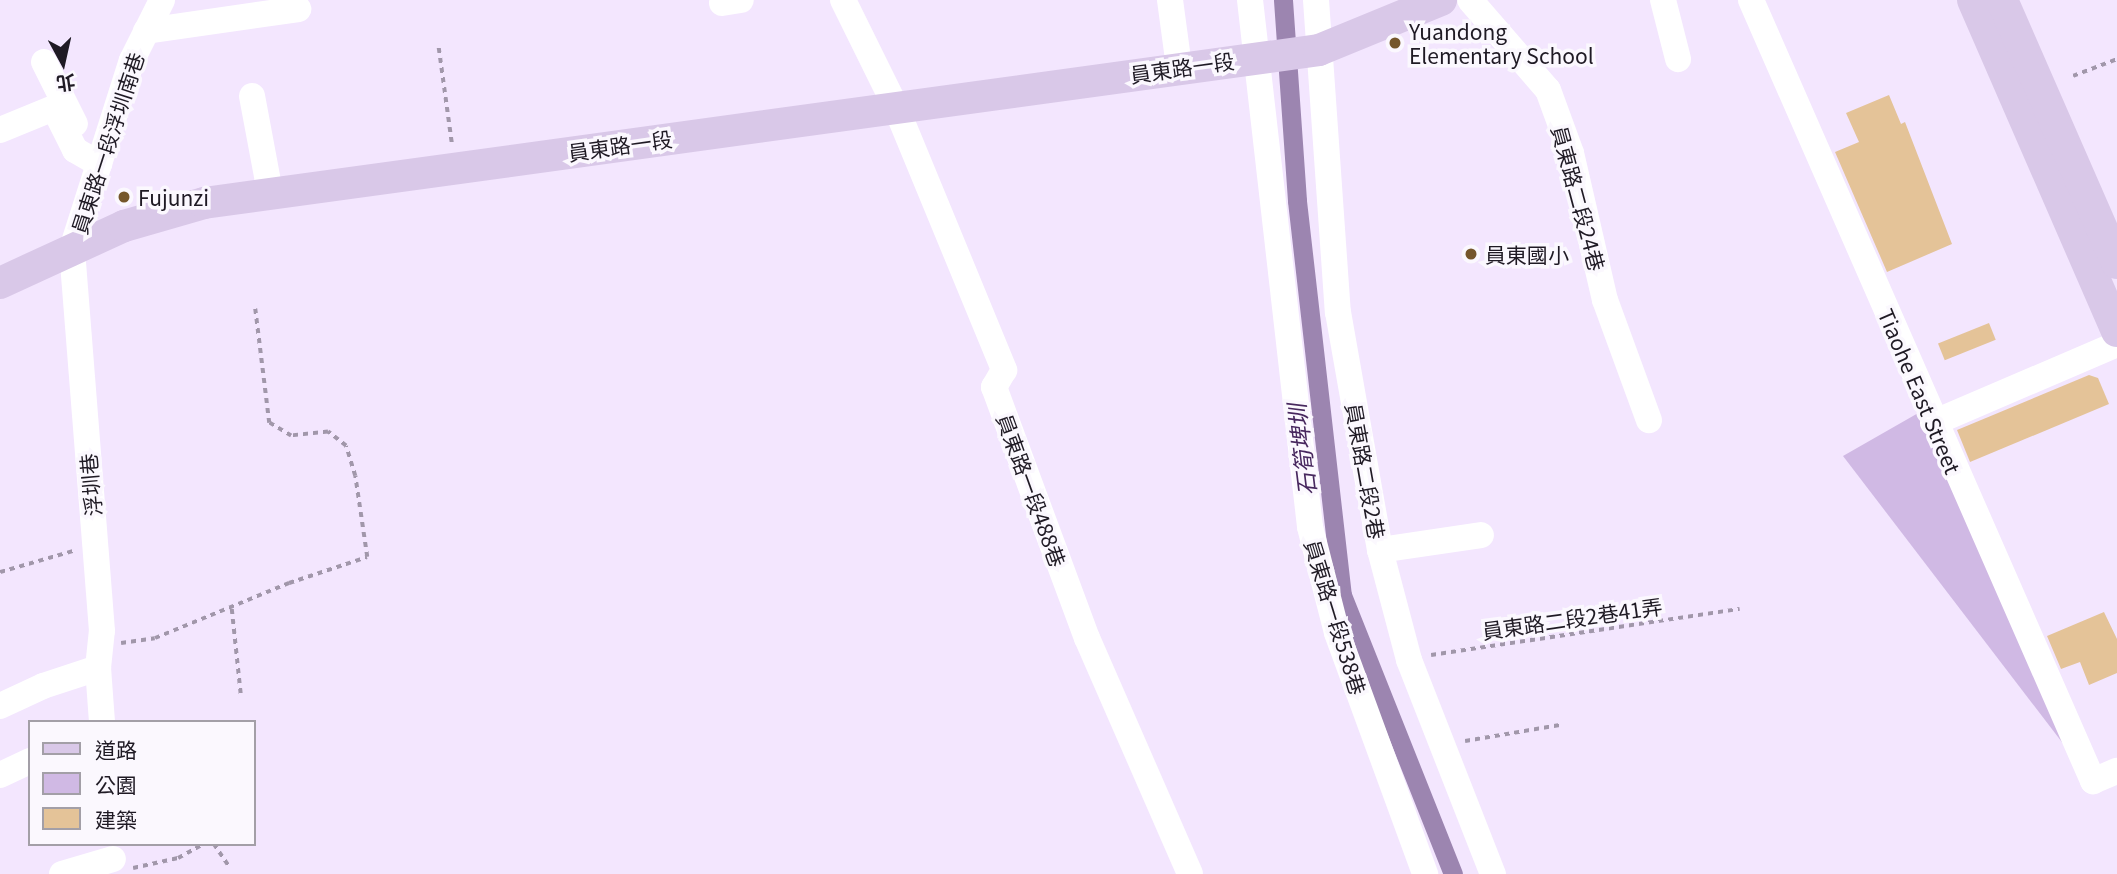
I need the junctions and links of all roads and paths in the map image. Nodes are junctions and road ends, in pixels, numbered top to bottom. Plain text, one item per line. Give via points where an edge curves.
1 (162, 0) edge
2 (843, 0) edge
3 (1170, 0) edge
4 (1250, 0) edge
5 (1316, 0) edge
6 (1441, 0) edge
7 (1470, 0) edge
8 (1663, 0) edge
9 (1751, 0) edge
10 (1973, 0) edge
11 (2002, 0) edge
12 (298, 9) dead end
13 (146, 31) junction
14 (439, 48) dead end
15 (1319, 50) junction
16 (1254, 57) junction
17 (2117, 59) edge
18 (1678, 60) dead end
19 (44, 62) dead end
20 (1180, 67) junction
21 (2073, 76) dead end
22 (252, 96) dead end
23 (895, 105) junction
24 (0, 130) edge
25 (94, 161) junction
26 (455, 166) junction
27 (270, 192) junction
28 (72, 249) junction
29 (2117, 263) edge
30 (0, 283) edge
31 (254, 309) dead end
32 (2117, 331) edge
33 (2117, 344) edge
34 (1649, 420) dead end
35 (1933, 423) junction
36 (1481, 535) dead end
37 (94, 544) junction
38 (1380, 550) junction
39 (0, 572) edge
40 (1740, 609) dead end
41 (232, 610) junction
42 (99, 657) junction
43 (1409, 660) junction
44 (241, 695) dead end
45 (0, 706) edge
46 (102, 720) edge
47 (1559, 725) dead end
48 (1442, 744) junction
49 (28, 762) edge
50 (2117, 771) edge
51 (0, 775) edge
52 (199, 846) edge
53 (215, 846) edge
54 (113, 862) edge
55 (230, 868) dead end
56 (62, 874) edge
57 (1190, 874) edge
58 (1426, 874) edge
59 (1493, 874) edge

1 - 13 street, 員東路一段浮圳南巷
2 - 23 street
3 - 20 street
4 - 16 street, 員東路一段538巷
5 - 15 street, 員東路二段2巷
6 - 15 main road, 員東路一段
7 - 34 street, 員東路二段24巷 via 1548,90 1571,153 1605,300
8 - 18 street
9 - 35 street, Tiaohe East Street
10 - 32 main road
11 - 29 main road
12 - 13 street
13 - 25 street, 員東路一段浮圳南巷
14 - 26 path
15 - 16 main road, 員東路一段
15 - 38 street, 員東路二段2巷 via 1338,312
16 - 20 main road, 員東路一段
16 - 58 street, 員東路一段538巷 via 1310,527 1337,633
17 - 21 path
19 - 25 street
20 - 23 main road, 員東路一段
22 - 27 street
23 - 26 main road, 員東路一段
23 - 57 street, 員東路一段488巷 via 1004,370 994,387 1087,638
24 - 25 street via 54,108 75,150
25 - 28 street, 員東路一段浮圳南巷
26 - 27 main road, 員東路一段
27 - 28 main road, 員東路一段 via 204,203 124,226
28 - 30 main road, 員東路一段
28 - 37 street, 浮圳巷
31 - 41 path via 269,423 292,436 328,432 345,446 355,476 367,557 289,583
33 - 35 street
35 - 50 street, Tiaohe East Street via 2093,781
36 - 38 street
37 - 39 path
37 - 42 street, 浮圳巷
38 - 43 street, 員東路二段2巷
40 - 43 path, 員東路二段2巷41弄
41 - 42 path
41 - 44 path
42 - 45 street
42 - 46 street, 浮圳巷
43 - 48 street, 員東路二段2巷
47 - 48 path
48 - 59 street, 員東路二段2巷
49 - 51 street
52 - 54 path via 178,858
53 - 55 path
54 - 56 street

